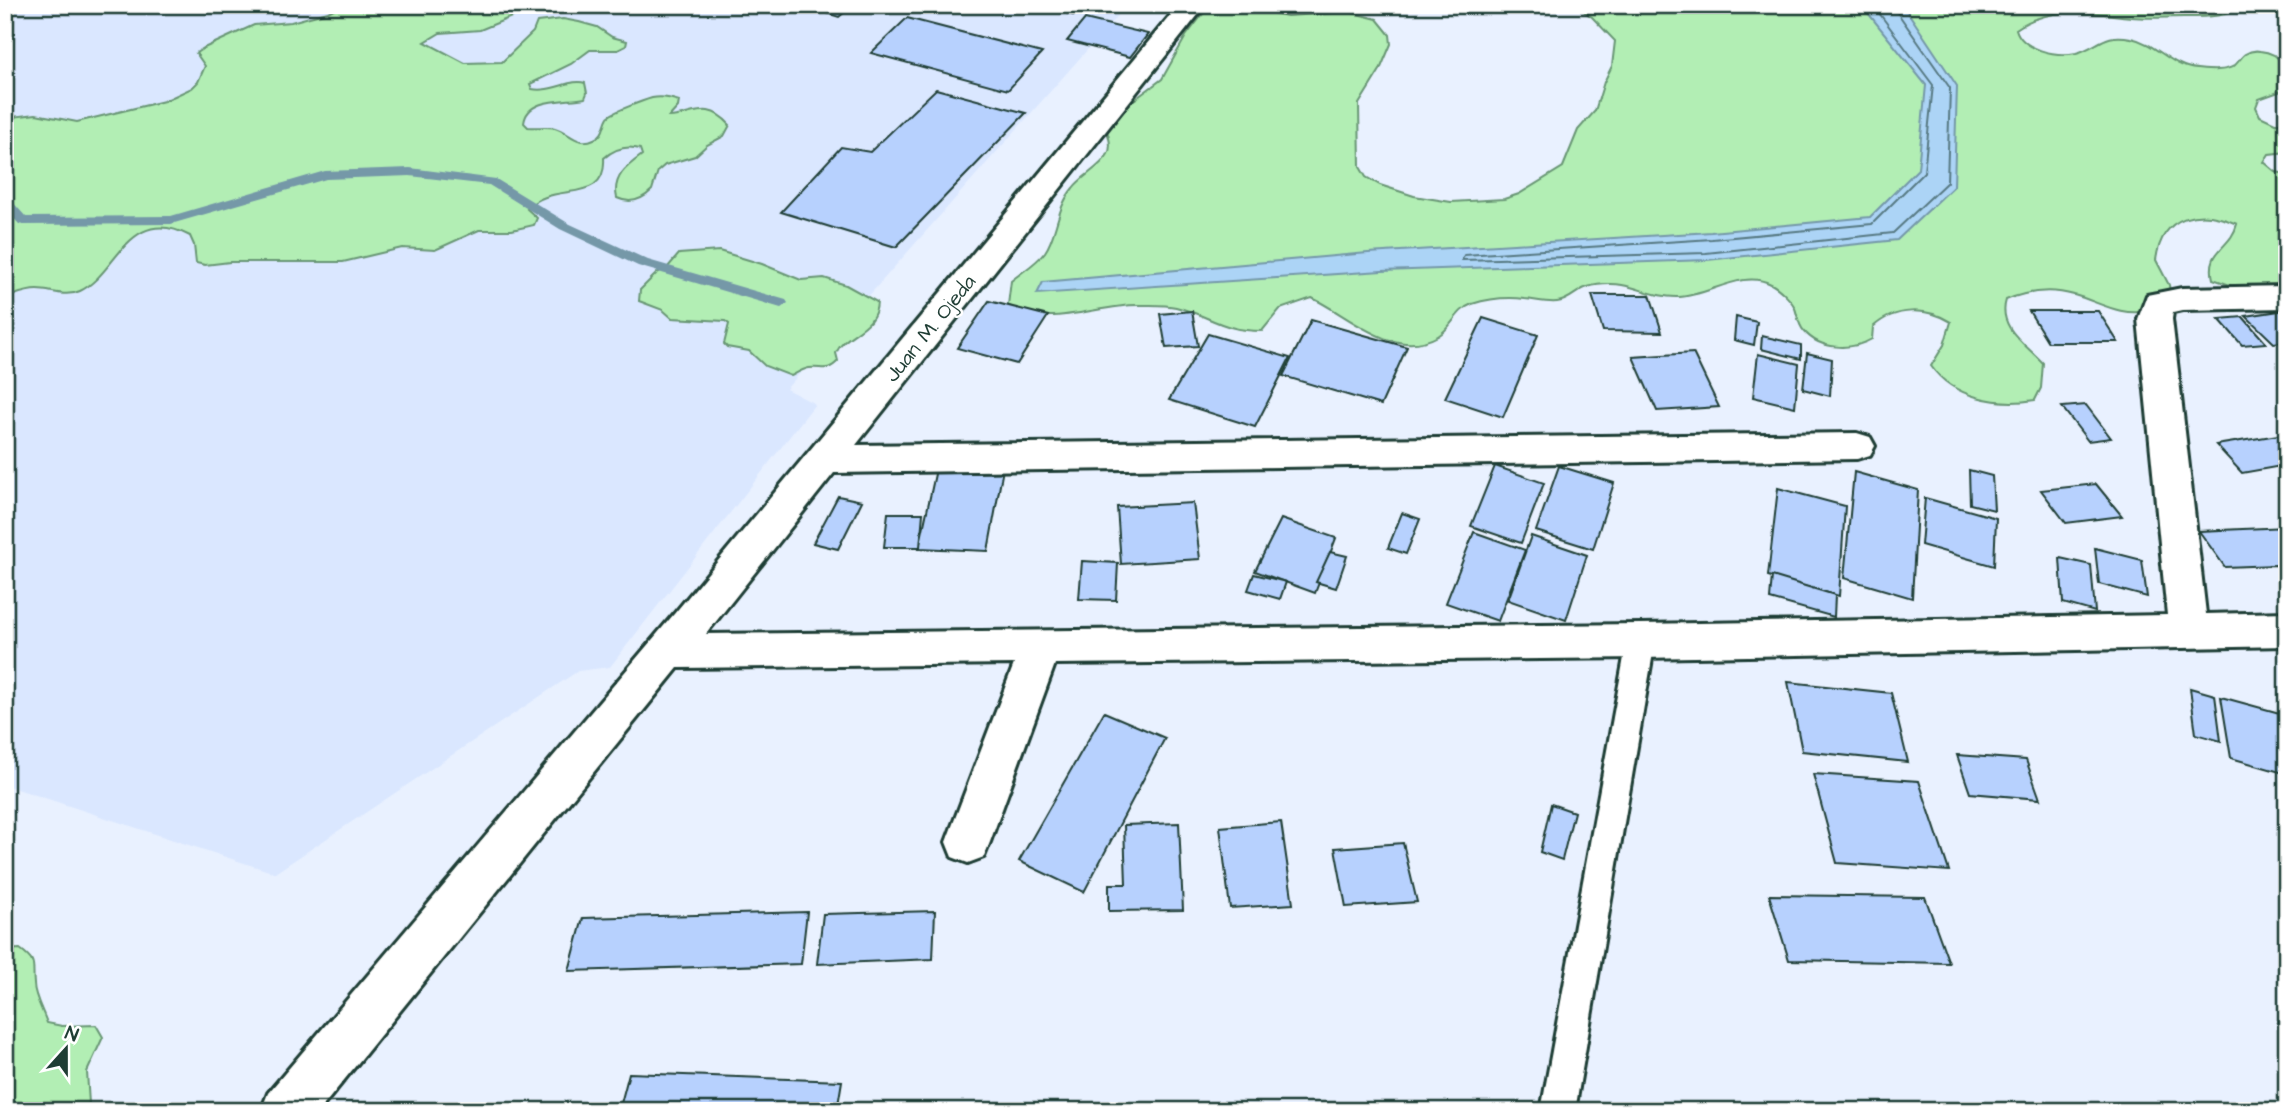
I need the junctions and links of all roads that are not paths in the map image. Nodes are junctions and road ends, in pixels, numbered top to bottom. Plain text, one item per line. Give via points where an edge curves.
1 (1193, 5) edge
2 (2287, 297) edge
3 (1857, 446) dead end
4 (824, 459) junction
5 (2188, 629) junction
6 (2287, 629) edge
7 (1641, 641) junction
8 (1041, 647) junction
9 (667, 651) junction
10 (968, 842) dead end
11 (286, 1111) edge
12 (1558, 1111) edge

1 - 4 street, Juan M. Ojeda
2 - 5 street via 2159,303 2155,319
3 - 4 street
4 - 9 street, Juan M. Ojeda
5 - 6 street
5 - 7 street
7 - 8 street
7 - 12 lane
8 - 9 street
8 - 10 street
9 - 11 street, Juan M. Ojeda

